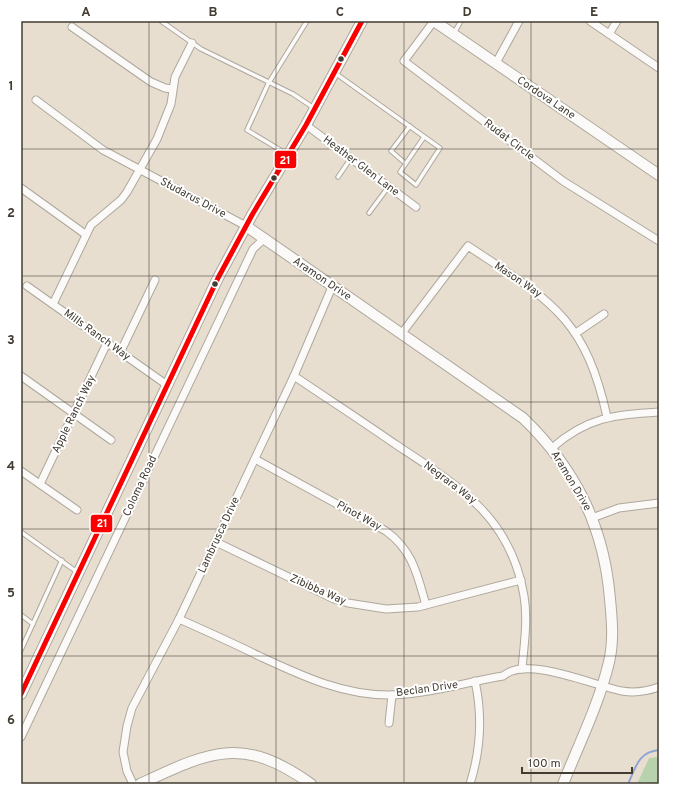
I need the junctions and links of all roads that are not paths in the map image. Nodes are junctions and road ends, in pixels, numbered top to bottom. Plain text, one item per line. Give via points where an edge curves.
1 (161, 21) edge
2 (307, 21) edge
3 (361, 21) edge
4 (434, 21) edge
5 (461, 21) edge
6 (519, 21) edge
7 (590, 21) edge
8 (617, 21) edge
9 (72, 27) dead end
10 (453, 34) junction
11 (609, 34) junction
12 (192, 43) junction
13 (496, 63) junction
14 (659, 68) edge
15 (334, 72) junction
16 (268, 84) junction
17 (172, 89) junction
18 (36, 100) dead end
19 (314, 109) junction
20 (306, 125) junction
21 (410, 126) junction
22 (424, 137) junction
23 (288, 154) junction
24 (351, 158) junction
25 (405, 164) junction
26 (140, 170) junction
27 (659, 175) edge
28 (338, 177) dead end
29 (389, 186) junction
30 (21, 188) edge
31 (416, 207) dead end
32 (369, 213) dead end
33 (246, 226) junction
34 (85, 234) junction
35 (264, 239) junction
36 (659, 241) edge
37 (155, 280) dead end
38 (27, 286) dead end
39 (332, 287) junction
40 (53, 304) junction
41 (604, 314) dead end
42 (402, 332) junction
43 (576, 333) junction
44 (107, 343) junction
45 (120, 352) junction
46 (21, 376) edge
47 (294, 376) junction
48 (167, 385) junction
49 (659, 412) edge
50 (74, 414) junction
51 (607, 417) junction
52 (111, 440) dead end
53 (552, 448) junction
54 (255, 459) junction
55 (21, 471) edge
56 (40, 484) junction
57 (659, 503) edge
58 (77, 510) dead end
59 (592, 518) junction
60 (21, 532) edge
61 (216, 542) junction
62 (62, 560) junction
63 (78, 572) junction
64 (521, 580) junction
65 (426, 604) junction
66 (21, 615) edge
67 (180, 618) junction
68 (33, 624) junction
69 (21, 650) edge
70 (522, 669) junction
71 (475, 681) junction
72 (602, 685) junction
73 (659, 687) edge
74 (21, 694) edge
75 (392, 695) junction
76 (389, 724) dead end
77 (21, 737) edge
78 (133, 784) edge
79 (140, 784) edge
80 (311, 784) edge
81 (470, 784) edge
82 (563, 784) edge

1 - 12 lane
2 - 16 lane
3 - 15 street, Coloma Road
4 - 10 street, Cordova Lane
4 - 36 street, Rudat Circle via 404,61 563,180
5 - 10 lane
6 - 13 street
7 - 11 street
8 - 11 street
9 - 17 street via 151,82
10 - 13 street, Cordova Lane
11 - 14 street
12 - 16 lane
12 - 17 street via 179,66
13 - 27 street, Cordova Lane
15 - 19 street, Coloma Road
15 - 21 lane
16 - 19 lane via 293,94
16 - 23 lane via 247,130
17 - 26 street via 171,104 165,122
18 - 26 street, Studarus Drive via 103,150
19 - 20 street, Coloma Road
20 - 23 street, Coloma Road
20 - 24 street, Heather Glen Lane
21 - 22 lane
21 - 25 lane via 391,151
22 - 25 lane
22 - 25 lane via 440,148 416,185 400,172
23 - 33 street, Coloma Road
24 - 28 lane
24 - 29 street, Heather Glen Lane
26 - 33 street, Studarus Drive
26 - 34 street via 121,200 95,220
29 - 31 street, Heather Glen Lane
29 - 32 lane
30 - 34 street
33 - 35 street, Aramon Drive
33 - 48 street, Coloma Road
34 - 40 street
35 - 39 street, Aramon Drive
35 - 77 street, Coloma Road via 253,249
37 - 45 street
38 - 40 street, Mills Ranch Way
39 - 42 street, Aramon Drive
39 - 47 street, Lambrusca Drive
40 - 44 street, Mills Ranch Way
41 - 43 street
42 - 43 street, Mason Way via 468,246 545,299 558,310
42 - 53 street, Aramon Drive via 518,414
43 - 51 street, Mason Way via 590,358
44 - 45 street, Mills Ranch Way
44 - 50 street, Apple Ranch Way
45 - 48 street, Mills Ranch Way
46 - 50 street
47 - 54 street, Lambrusca Drive
47 - 64 street, Negrara Way via 468,494 503,537
48 - 63 street, Coloma Road
49 - 51 street
50 - 52 street
50 - 56 street, Apple Ranch Way
51 - 53 street via 575,431
53 - 59 street, Aramon Drive via 575,484
54 - 61 street, Lambrusca Drive
54 - 65 street, Pinot Way via 394,537 408,552 415,566
55 - 56 street
56 - 58 street
57 - 59 street via 619,508
59 - 72 street, Aramon Drive via 605,559 612,614 612,641
60 - 62 lane
61 - 65 street, Zibibba Way via 348,603 386,609
61 - 67 street, Lambrusca Drive
62 - 63 lane
62 - 68 lane
63 - 74 street, Coloma Road
64 - 65 street, Zibibba Way
64 - 70 street, Negrara Way via 526,614
66 - 68 lane
67 - 75 street, Beclan Drive via 317,681 361,693
67 - 78 street, Lambrusca Drive via 132,708 123,752
68 - 69 lane
70 - 71 street, Beclan Drive via 509,670 503,676
70 - 72 street, Beclan Drive via 560,673
71 - 75 street, Beclan Drive via 433,691
71 - 81 street via 480,713 480,742
72 - 73 street, Beclan Drive via 622,691
72 - 82 street, Aramon Drive
75 - 76 street
79 - 80 street via 204,756 229,753 264,758 287,767

